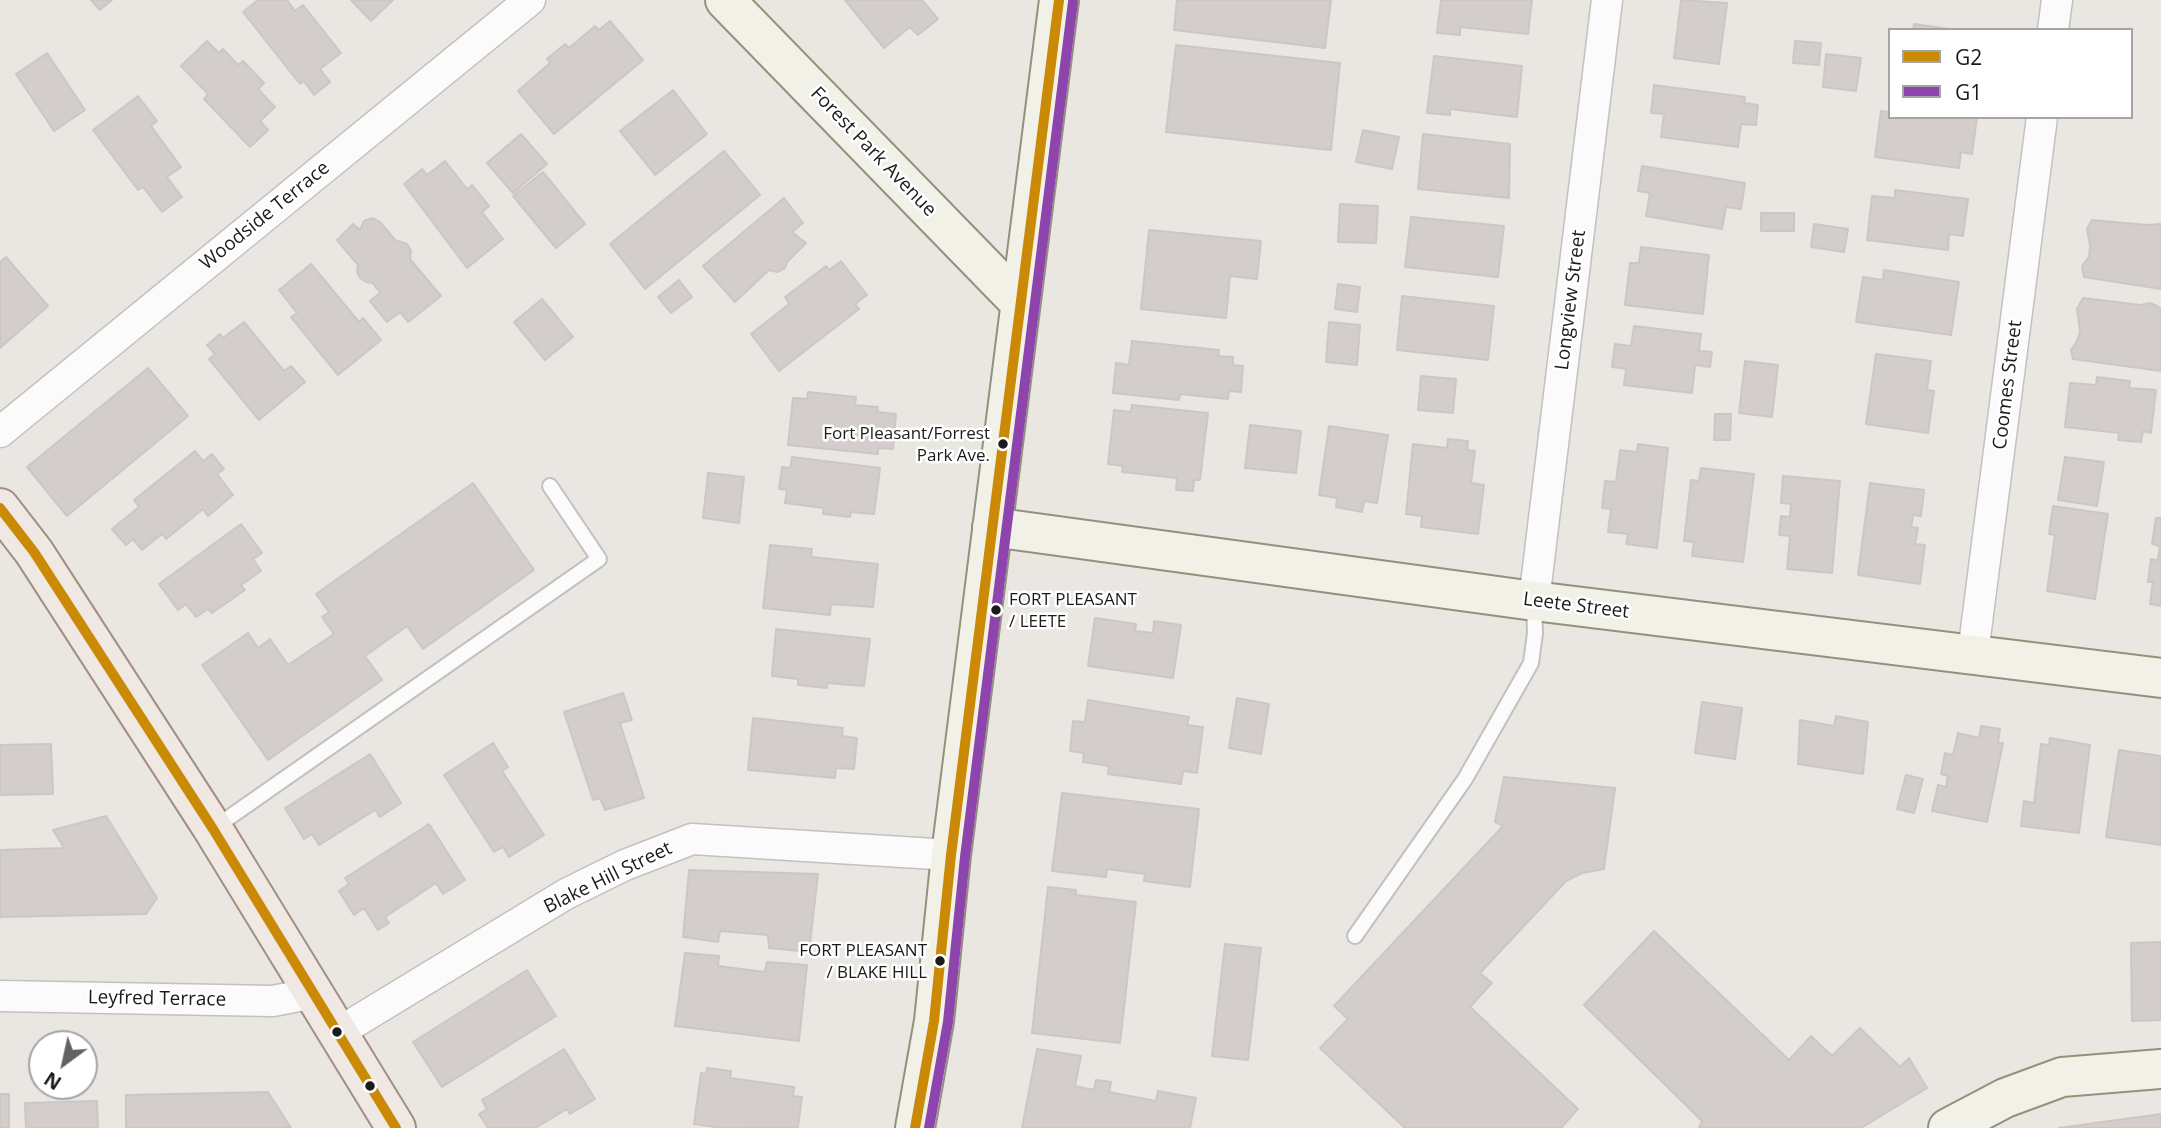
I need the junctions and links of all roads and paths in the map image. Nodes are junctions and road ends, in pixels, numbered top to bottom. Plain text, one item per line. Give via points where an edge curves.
1 (530, 0) edge
2 (725, 0) edge
3 (1059, 0) edge
4 (1608, 0) edge
5 (2057, 0) edge
6 (2053, 28) edge
7 (2042, 119) edge
8 (1020, 303) junction
9 (0, 432) edge
10 (550, 486) dead end
11 (0, 508) edge
12 (992, 527) junction
13 (1534, 601) junction
14 (1973, 653) junction
15 (2161, 678) edge
16 (213, 829) junction
17 (951, 855) junction
18 (1355, 936) dead end
19 (314, 993) junction
20 (0, 996) edge
21 (339, 1032) junction
22 (2161, 1069) edge
23 (396, 1128) edge
24 (915, 1128) edge
25 (1948, 1128) edge

1 - 9 street, Woodside Terrace
2 - 8 street, Forest Park Avenue
3 - 8 street
4 - 13 street, Longview Street
5 - 6 street
7 - 14 street, Coomes Street
8 - 12 street
10 - 16 lane via 599,559
11 - 16 main road via 34,552
12 - 13 street, Leete Street
12 - 17 street
13 - 14 street, Leete Street
13 - 18 lane via 1531,663 1465,779
14 - 15 street, Leete Street
16 - 19 main road
17 - 21 street, Blake Hill Street via 692,839 566,894
17 - 24 street via 933,1021
19 - 20 street, Leyfred Terrace via 273,1001
19 - 21 main road
21 - 23 main road
22 - 25 street via 2062,1077 2005,1098

